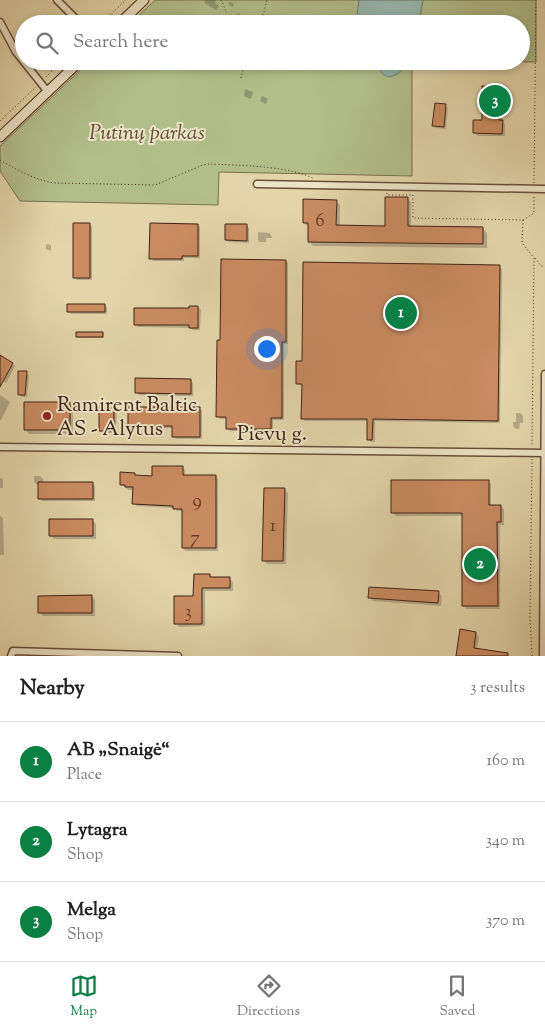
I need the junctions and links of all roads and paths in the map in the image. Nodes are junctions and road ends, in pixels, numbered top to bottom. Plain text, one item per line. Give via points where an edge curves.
1 (57, 0) edge
2 (126, 0) edge
3 (144, 0) edge
4 (221, 0) edge
5 (267, 0) edge
6 (536, 0) edge
7 (227, 12) dead end
8 (72, 15) edge
9 (110, 15) edge
10 (128, 15) edge
11 (262, 15) edge
12 (0, 22) edge
13 (15, 50) edge
14 (30, 70) edge
15 (53, 70) edge
16 (71, 70) edge
17 (243, 70) edge
18 (241, 78) dead end
19 (40, 83) junction
20 (48, 92) junction
21 (0, 121) edge
22 (0, 137) edge
23 (0, 160) edge
24 (257, 184) dead end
25 (319, 185) junction
26 (387, 186) junction
27 (534, 188) junction
28 (545, 188) edge
29 (522, 220) junction
30 (534, 258) junction
31 (545, 266) edge
32 (545, 374) edge
33 (545, 419) edge
34 (0, 447) edge
35 (532, 452) junction
36 (544, 452) edge
37 (544, 639) edge
38 (11, 656) edge
39 (178, 656) edge
40 (532, 656) edge
41 (543, 656) edge

1 - 8 street
2 - 9 path
3 - 10 main road
4 - 7 path
5 - 11 path
6 - 27 path
12 - 13 street
14 - 19 street
15 - 19 path
16 - 20 main road
17 - 18 path
19 - 20 street
19 - 21 path
20 - 22 main road
23 - 25 path via 31,177 55,183 155,185 209,164 292,172 310,176
24 - 25 street
25 - 26 street
26 - 27 street
26 - 29 path via 386,195 413,195 413,218
27 - 28 street
27 - 29 path via 534,213
29 - 30 path via 522,243
30 - 31 path
30 - 35 path
32 - 33 street
33 - 36 street
34 - 35 street, Pievų g.
35 - 36 street, Pievų g.
35 - 40 path
36 - 37 street
37 - 41 street
38 - 39 street via 13,652

